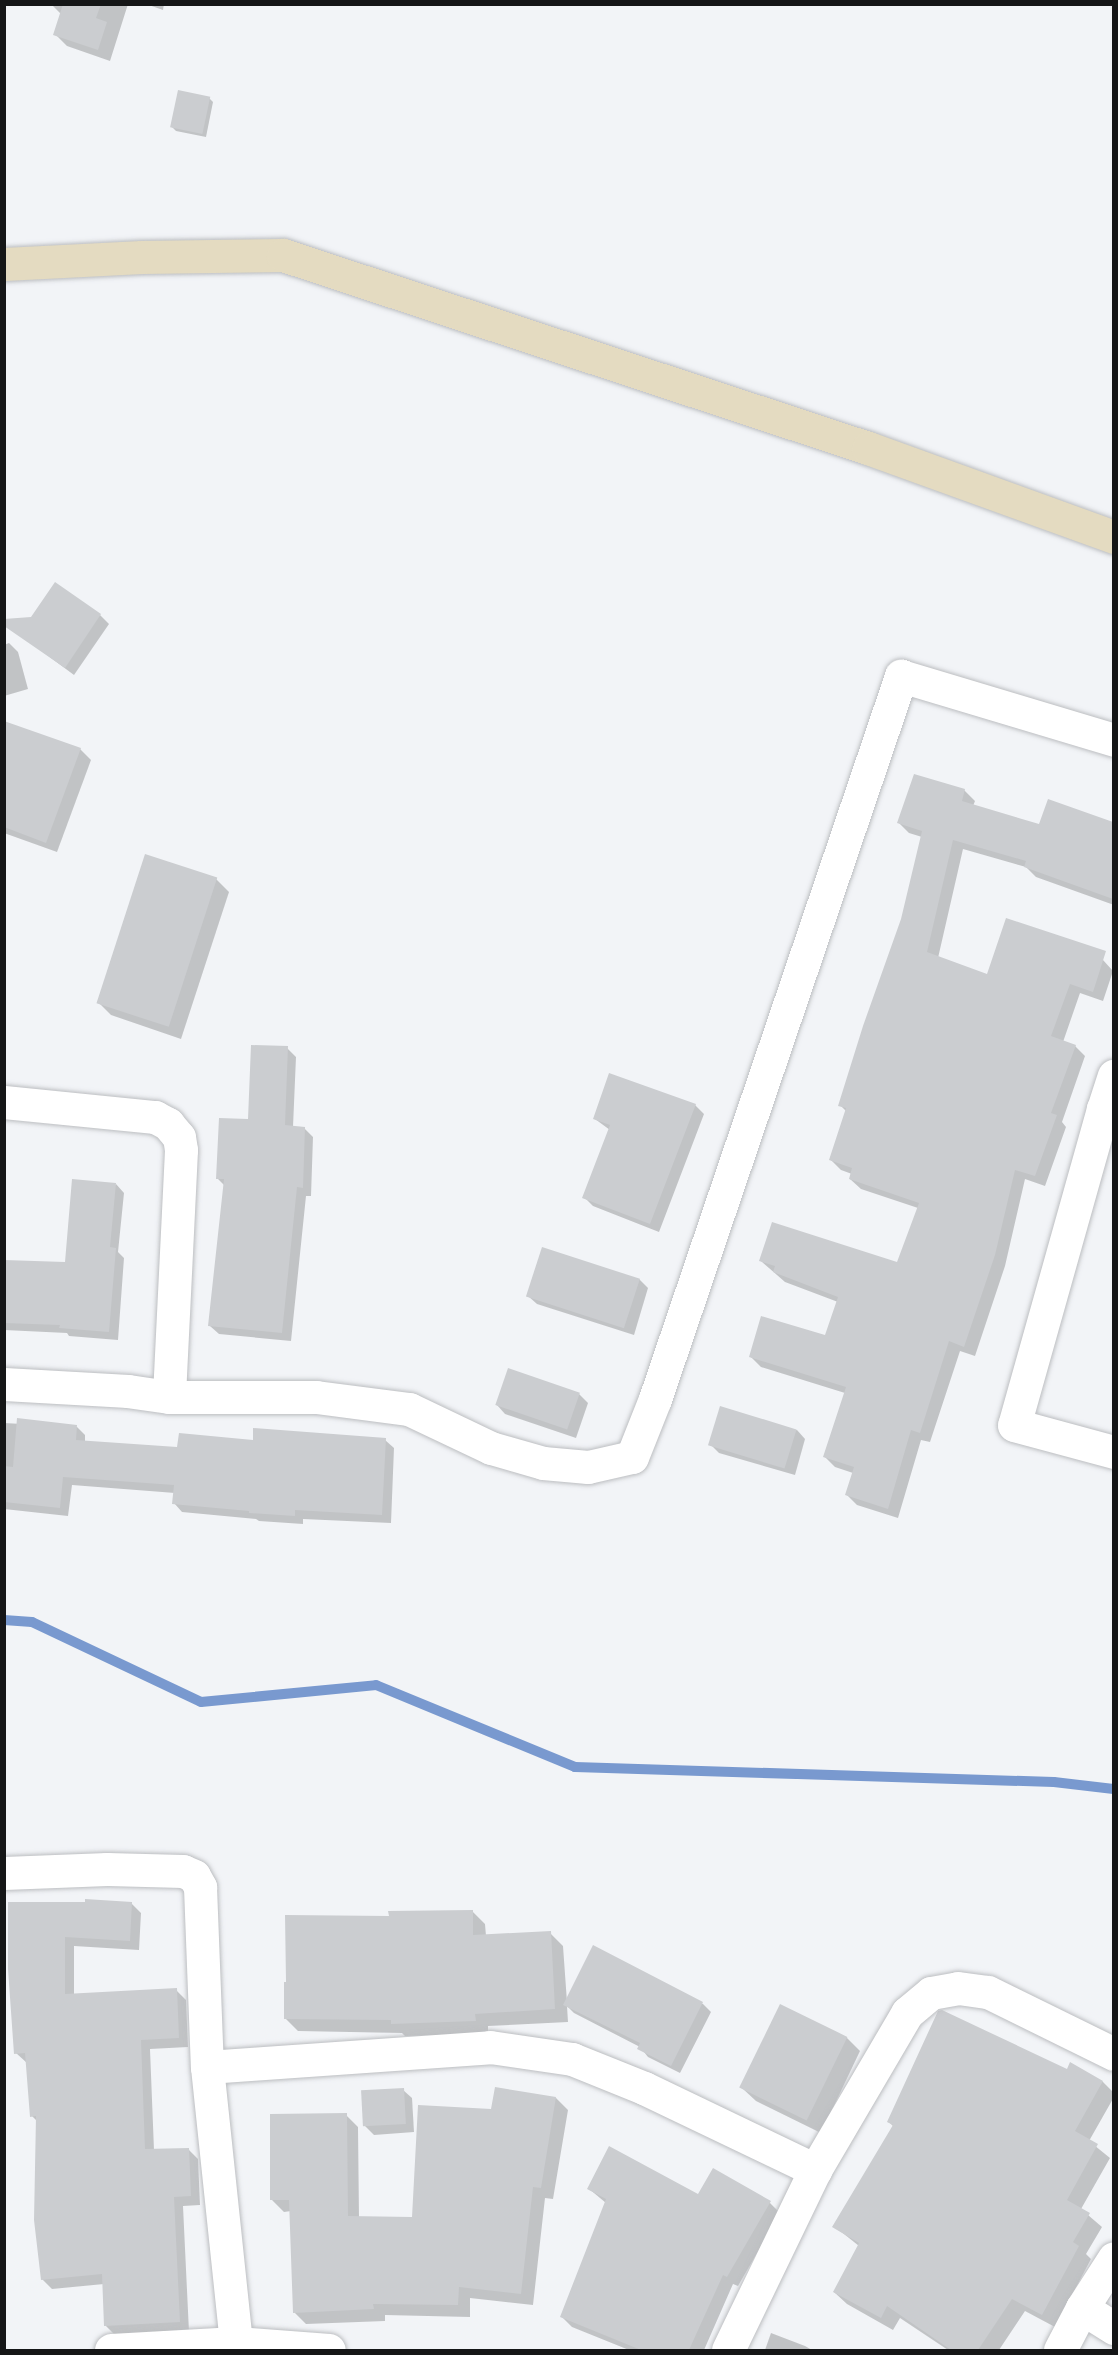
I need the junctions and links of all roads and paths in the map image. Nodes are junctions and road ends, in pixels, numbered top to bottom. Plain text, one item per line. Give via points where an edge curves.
1 (4, 264) edge
2 (1113, 537) edge
3 (1113, 740) edge
4 (1113, 1076) edge
5 (4, 1102) edge
6 (1108, 1111) edge
7 (4, 1384) edge
8 (169, 1398) junction
9 (1113, 1452) edge
10 (4, 1873) edge
11 (1113, 2054) edge
12 (207, 2067) junction
13 (815, 2170) junction
14 (1113, 2258) edge
15 (1082, 2308) junction
16 (1113, 2328) edge
17 (236, 2343) junction
18 (111, 2350) edge
19 (329, 2350) edge
20 (728, 2350) edge
21 (1060, 2350) edge

1 - 2 street via 283,255 868,448
3 - 8 street via 901,676 659,1388 632,1457 588,1467 543,1463 491,1448 409,1409 316,1397
4 - 6 street
5 - 8 street via 155,1117 179,1137 182,1150
6 - 9 street via 1014,1425
7 - 8 street via 128,1391
10 - 12 street via 168,1869 194,1876 200,1887
11 - 13 street via 988,1992 958,1988 931,1994 907,2013
12 - 13 street via 490,2047 572,2059 644,2088
12 - 17 street
13 - 20 street
14 - 15 street
15 - 16 street
15 - 21 street
17 - 18 street
17 - 19 street

